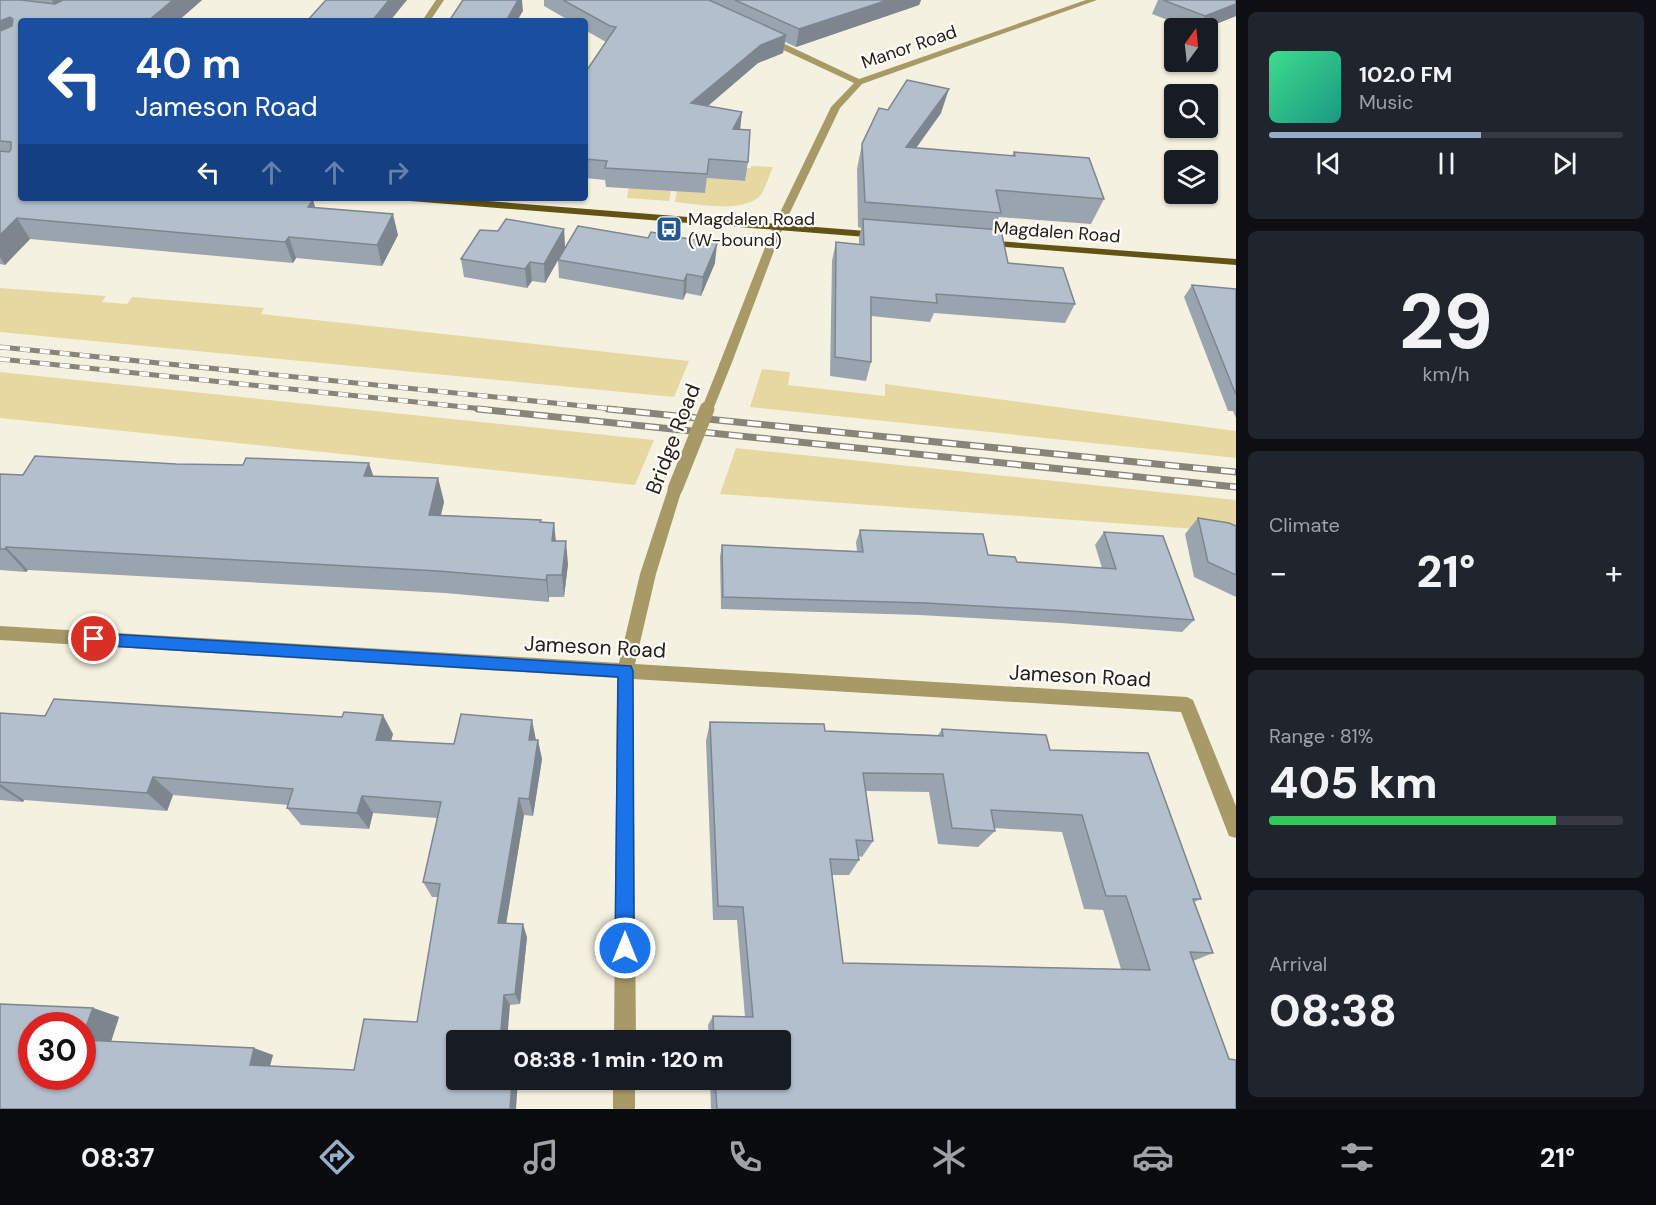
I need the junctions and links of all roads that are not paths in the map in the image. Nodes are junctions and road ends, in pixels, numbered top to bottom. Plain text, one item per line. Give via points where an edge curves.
1 (440, 0) edge
2 (1093, 0) edge
3 (428, 18) edge
4 (758, 35) edge
5 (859, 82) junction
6 (448, 201) edge
7 (778, 227) junction
8 (895, 236) edge
9 (977, 243) edge
10 (1236, 262) edge
11 (0, 633) edge
12 (625, 671) junction
13 (1236, 829) edge
14 (624, 1030) edge
15 (624, 1090) edge
16 (624, 1109) edge

1 - 3 street
2 - 5 street, Manor Road
4 - 5 street
5 - 7 street, Manor Road via 836,107
6 - 7 main road
7 - 8 main road
7 - 12 street, Bridge Road, bridge via 675,489 648,574
9 - 10 main road, Magdalen Road
11 - 12 street, Jameson Road
12 - 13 street, Jameson Road via 1187,705
12 - 14 street, Bridge Road
15 - 16 street

